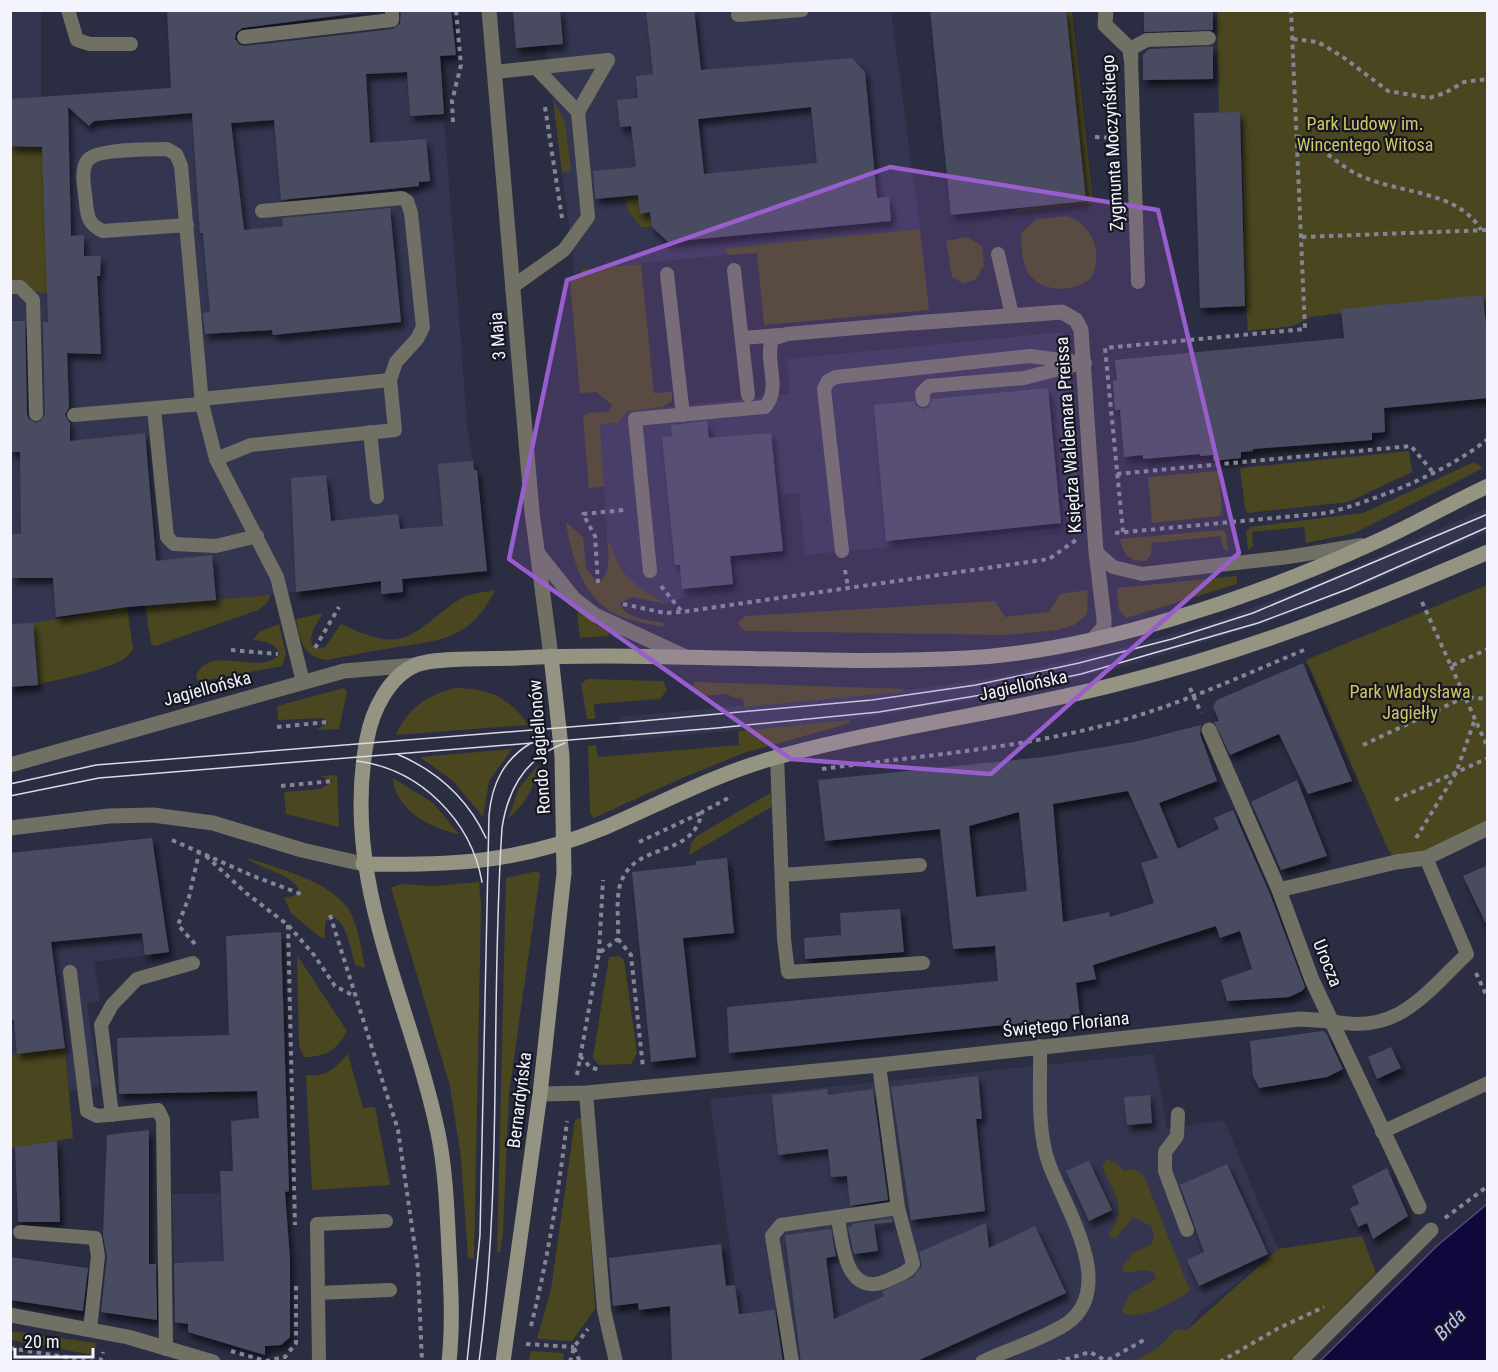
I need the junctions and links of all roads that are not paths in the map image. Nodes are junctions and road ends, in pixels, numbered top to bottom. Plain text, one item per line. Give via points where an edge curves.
1 (68, 10) edge
2 (392, 10) edge
3 (489, 10) edge
4 (802, 10) edge
5 (1106, 10) edge
6 (738, 15) dead end
7 (244, 37) dead end
8 (1209, 38) dead end
9 (131, 44) dead end
10 (1130, 54) junction
11 (536, 68) junction
12 (495, 72) junction
13 (578, 112) junction
14 (262, 211) dead end
15 (186, 225) junction
16 (998, 254) dead end
17 (734, 270) dead end
18 (666, 274) dead end
19 (1138, 282) dead end
20 (10, 286) edge
21 (512, 287) junction
22 (1012, 315) junction
23 (913, 323) joint
24 (787, 334) junction
25 (743, 338) junction
26 (1085, 363) junction
27 (390, 380) junction
28 (748, 395) dead end
29 (923, 400) dead end
30 (201, 401) junction
31 (154, 409) junction
32 (36, 414) dead end
33 (683, 415) junction
34 (74, 416) dead end
35 (370, 432) junction
36 (216, 459) junction
37 (1488, 486) edge
38 (377, 496) dead end
39 (257, 536) junction
40 (1375, 542) junction
41 (842, 551) dead end
42 (1096, 552) junction
43 (1488, 552) edge
44 (539, 555) junction
45 (650, 571) road end
46 (1094, 638) junction
47 (551, 656) junction
48 (687, 658) junction
49 (416, 665) junction
50 (303, 682) junction
51 (1209, 730) road end
52 (777, 756) junction
53 (10, 765) edge
54 (10, 828) edge
55 (1488, 828) edge
56 (564, 842) junction
57 (1426, 858) junction
58 (363, 864) junction
59 (920, 865) dead end
60 (782, 875) junction
61 (1279, 890) junction
62 (193, 963) dead end
63 (923, 963) dead end
64 (70, 972) dead end
65 (1331, 1021) junction
66 (1040, 1046) junction
67 (879, 1065) junction
68 (1488, 1083) edge
69 (580, 1093) junction
70 (540, 1094) junction
71 (1178, 1114) dead end
72 (112, 1115) junction
73 (1382, 1132) junction
74 (1419, 1207) dead end
75 (898, 1208) junction
76 (838, 1218) junction
77 (386, 1221) dead end
78 (1187, 1230) dead end
79 (1431, 1230) road end
80 (20, 1232) dead end
81 (390, 1290) dead end
82 (318, 1293) junction
83 (10, 1316) edge
84 (90, 1330) junction
85 (166, 1349) junction
86 (217, 1355) edge
87 (320, 1362) edge
88 (449, 1362) edge
89 (503, 1362) edge
90 (616, 1362) edge
91 (792, 1362) edge
92 (982, 1362) edge
93 (1299, 1362) edge

1 - 9 lane via 77,39 90,44
2 - 7 lane via 392,20
3 - 12 street, 3 Maja
4 - 6 lane
5 - 10 street, Zygmunta Moczyńskiego via 1105,24
8 - 10 lane via 1147,40
10 - 19 lane, Zygmunta Moczyńskiego
11 - 12 lane
11 - 13 lane
11 - 13 lane via 609,60
12 - 21 street, 3 Maja
13 - 21 lane via 588,217 564,250
14 - 27 lane via 402,198 407,201 423,327 396,362
15 - 15 lane via 103,231 93,226 87,217 83,171 87,160 97,153 167,149 176,154 181,166
15 - 30 lane
16 - 22 lane
17 - 25 lane
18 - 33 lane
20 - 32 lane via 20,287 33,300
21 - 44 street, 3 Maja
22 - 23 street, Księdza Waldemara Preissa
22 - 26 street, Księdza Waldemara Preissa via 1062,312 1076,320
23 - 24 lane
24 - 25 lane
24 - 33 lane via 772,339 768,349 773,389 772,399 765,407
25 - 28 lane
26 - 29 lane via 1024,378 929,386 922,393
26 - 41 lane via 1030,356 828,381 824,389
26 - 42 street, Księdza Waldemara Preissa
27 - 30 lane
27 - 35 lane via 395,430
30 - 31 lane
30 - 36 lane
31 - 34 lane
31 - 39 lane via 167,537 174,544 216,546
33 - 45 lane via 635,419
35 - 36 lane via 251,445
35 - 38 lane
36 - 39 lane
37 - 40 main road, Jagiellońska
39 - 50 lane via 277,578
40 - 42 lane via 1288,557 1142,574 1113,567
40 - 46 main road, Jagiellońska via 1210,605
42 - 46 street, Księdza Waldemara Preissa via 1104,627
43 - 52 main road, Jagiellońska via 1328,619 1189,665 1087,692
44 - 47 street, 3 Maja
44 - 48 street via 574,599 595,615
46 - 48 main road, Jagiellońska via 1040,650 970,658
47 - 48 main road, Jagiellońska
47 - 49 main road, Rondo Jagiellonów
47 - 56 main road, Rondo Jagiellonów via 562,756
49 - 50 street, Jagiellońska via 344,671
49 - 58 main road via 393,682 370,727 362,792
50 - 53 street, Jagiellońska
51 - 61 street, Urocza
52 - 56 main road, Jagiellońska via 705,781
52 - 60 lane
54 - 58 street via 153,815 213,823
55 - 57 street
56 - 58 main road via 477,862
56 - 70 main road, Bernardyńska
57 - 61 street
57 - 65 lane, Świętego Floriana via 1467,954 1411,1009 1397,1016 1362,1025
58 - 88 main road via 437,1129 447,1202 453,1327
59 - 60 lane
60 - 63 lane via 788,972
61 - 65 street, Urocza
62 - 72 lane via 137,979 112,1005 101,1025
64 - 72 lane via 87,1111 97,1116
65 - 66 street, Świętego Floriana via 1300,1019
65 - 73 street, Urocza
66 - 67 street, Świętego Floriana
66 - 92 lane via 1042,1137 1048,1164 1084,1250 1087,1290 1081,1307 1067,1323
67 - 69 street, Świętego Floriana
67 - 75 lane
68 - 73 lane
69 - 70 street, Świętego Floriana
69 - 90 lane via 604,1310
70 - 89 main road, Bernardyńska
71 - 78 lane via 1177,1136 1165,1152 1165,1171
72 - 85 lane via 158,1110 163,1120
73 - 74 street, Urocza
75 - 76 lane
75 - 76 lane via 913,1264 909,1270 881,1282 866,1282 852,1275
76 - 91 lane via 781,1225 772,1236
77 - 82 lane via 317,1224
79 - 93 street
80 - 84 lane via 95,1238 98,1257
81 - 82 lane
82 - 87 lane
83 - 84 street
84 - 85 street
85 - 86 street

